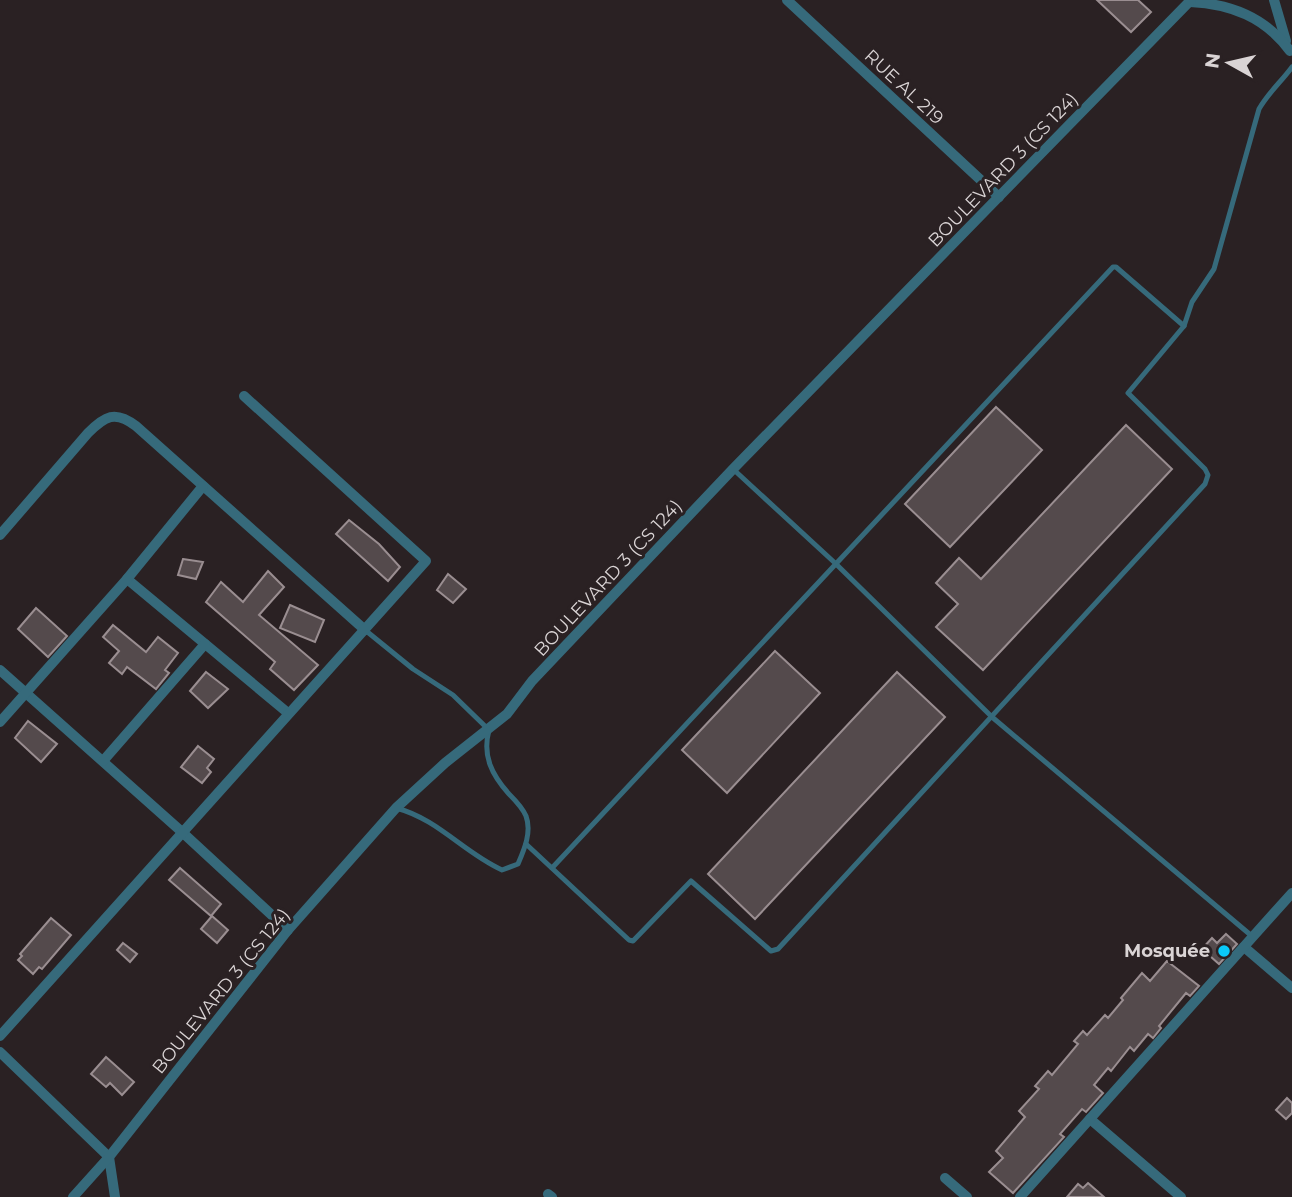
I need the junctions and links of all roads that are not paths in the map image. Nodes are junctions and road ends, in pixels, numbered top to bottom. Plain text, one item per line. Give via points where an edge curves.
1 (787, 0) edge
2 (1274, 0) edge
3 (1191, 1) edge
4 (1291, 53) edge
5 (1292, 67) edge
6 (999, 197) junction
7 (1184, 326) junction
8 (244, 396) dead end
9 (733, 469) junction
10 (203, 486) junction
11 (0, 535) edge
12 (835, 563) junction
13 (127, 579) junction
14 (365, 630) junction
15 (205, 644) junction
16 (0, 670) edge
17 (27, 693) junction
18 (288, 713) junction
19 (992, 717) junction
20 (0, 722) edge
21 (489, 730) junction
22 (103, 761) junction
23 (396, 808) junction
24 (182, 832) junction
25 (526, 844) junction
26 (552, 868) junction
27 (1292, 893) edge
28 (288, 930) junction
29 (1253, 937) junction
30 (1244, 947) junction
31 (1292, 988) edge
32 (0, 1035) edge
33 (0, 1052) edge
34 (1090, 1119) junction
35 (109, 1157) junction
36 (945, 1178) dead end
37 (73, 1197) edge
38 (115, 1197) edge
39 (967, 1197) edge
40 (1020, 1197) edge
41 (1181, 1197) edge

1 - 6 street, RUE AL 219
2 - 4 street
3 - 4 street via 1240,10 1262,22
3 - 6 street, BOULEVARD 3 (CS 124)
5 - 7 lane via 1259,109 1214,269 1192,302
6 - 9 street, BOULEVARD 3 (CS 124)
7 - 12 lane via 1113,267
7 - 19 lane via 1128,393 1205,469 1208,479
8 - 14 street via 426,561
9 - 12 lane
9 - 21 street, BOULEVARD 3 (CS 124)
10 - 11 street via 136,426 114,415 93,427
10 - 13 street
10 - 14 street
12 - 19 lane
12 - 26 lane
13 - 15 street
13 - 17 street
14 - 18 street
14 - 21 lane via 453,695
15 - 18 street
15 - 22 street
16 - 17 street
17 - 20 street
17 - 22 street
18 - 24 street
19 - 26 lane via 775,951 691,881 629,940
19 - 29 lane
21 - 23 street, BOULEVARD 3 (CS 124)
21 - 25 lane via 486,759 526,816
22 - 24 street
23 - 25 lane via 432,823 502,870 518,864
23 - 28 street, BOULEVARD 3 (CS 124)
24 - 28 street
24 - 32 street
25 - 26 lane
27 - 29 street
28 - 35 street, BOULEVARD 3 (CS 124)
29 - 30 street
30 - 31 street
30 - 34 street
33 - 35 street
34 - 40 street
34 - 41 street
35 - 37 street, BOULEVARD 3 (CS 124)
35 - 38 street
36 - 39 street

